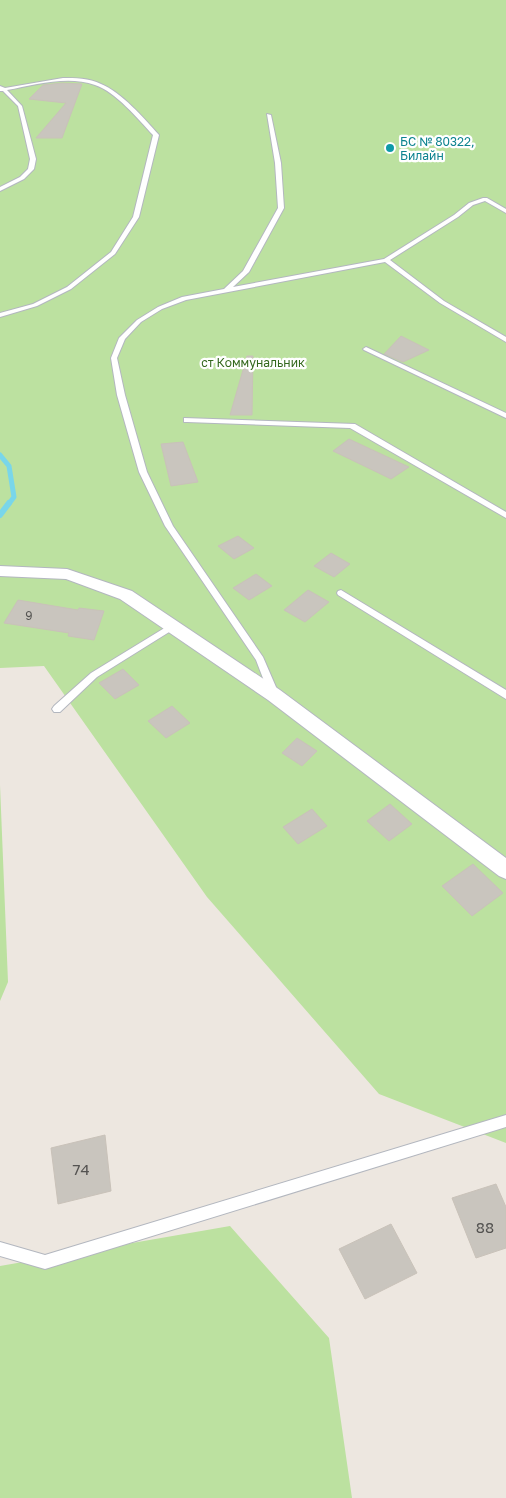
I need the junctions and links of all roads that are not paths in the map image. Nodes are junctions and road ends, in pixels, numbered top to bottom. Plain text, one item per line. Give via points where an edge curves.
1 (1, 87) edge
2 (269, 115) dead end
3 (0, 189) edge
4 (506, 211) edge
5 (386, 260) junction
6 (226, 290) junction
7 (0, 315) edge
8 (506, 340) edge
9 (366, 349) dead end
10 (506, 416) edge
11 (187, 420) dead end
12 (506, 514) edge
13 (0, 571) edge
14 (341, 593) dead end
15 (171, 627) junction
16 (274, 695) junction
17 (506, 695) edge
18 (57, 709) dead end
19 (506, 870) edge
20 (506, 1121) edge
21 (0, 1249) edge

1 - 3 lane via 20,106 33,160 31,169 22,178
1 - 7 lane via 62,80 99,84 138,114 156,135 136,217 114,253 69,288 35,305
2 - 6 lane via 278,163 281,208 246,272
4 - 5 lane via 485,199 471,204
5 - 6 lane
5 - 8 lane via 442,302
6 - 16 lane via 184,298 160,308 139,321 122,338 114,358 120,395 144,472 169,526 260,659
9 - 10 lane
11 - 12 lane via 352,426
13 - 15 street via 66,574 126,595
14 - 17 lane
15 - 16 street
15 - 18 lane via 94,675
16 - 19 street
20 - 21 lane via 45,1262

